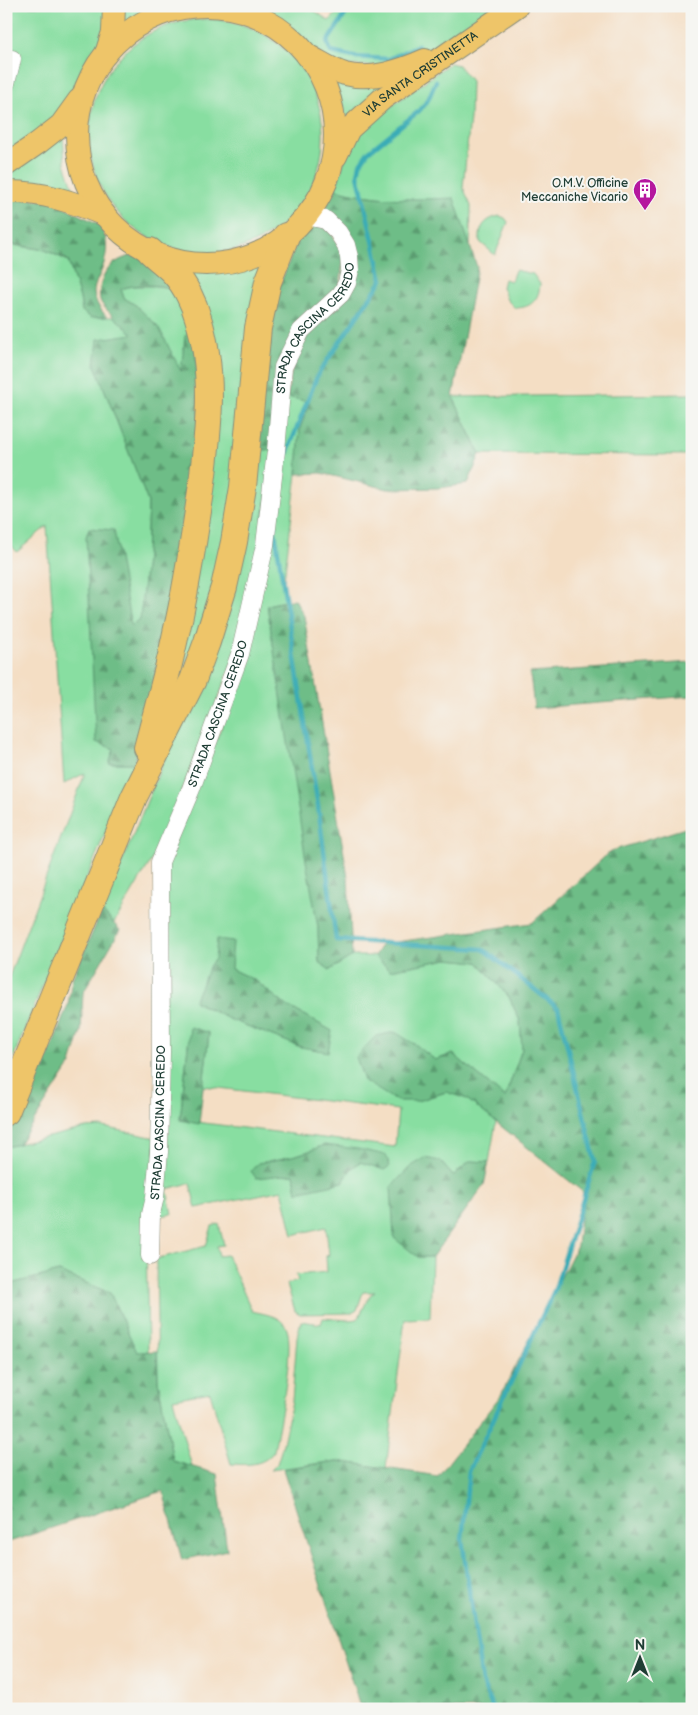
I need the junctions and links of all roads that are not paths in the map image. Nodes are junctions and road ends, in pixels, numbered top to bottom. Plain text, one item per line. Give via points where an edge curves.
1 (114, 6) edge
2 (206, 6) edge
3 (518, 6) edge
4 (476, 36) junction
5 (106, 54) junction
6 (307, 55) junction
7 (12, 59) dead end
8 (6, 83) edge
9 (84, 93) junction
10 (332, 163) junction
11 (6, 165) edge
12 (6, 192) edge
13 (105, 215) junction
14 (306, 216) junction
15 (286, 236) junction
16 (150, 251) junction
17 (134, 797) junction
18 (6, 1112) edge
19 (150, 1256) dead end

1 - 5 main road
2 - 5 main road via 178,10 149,20 126,34
2 - 6 main road via 262,19
3 - 4 main road
4 - 6 main road, VIA SANTA CRISTINETTA via 420,62 393,72 368,76 346,74
4 - 10 main road, VIA SANTA CRISTINETTA via 382,99 349,129
5 - 9 main road
6 - 10 main road via 322,79 332,107 335,136
7 - 8 street
9 - 11 main road via 61,125
9 - 13 main road via 78,120 80,163 90,192
10 - 14 main road via 322,191
12 - 13 main road via 47,196
13 - 16 main road via 124,235
14 - 15 main road
14 - 19 street, STRADA CASCINA CEREDO via 326,220 338,232 346,245 350,270 341,294 302,331 283,367 264,545 240,654 160,862 159,1132
15 - 16 main road via 256,254 219,263 178,261
15 - 17 highway via 268,282 258,328 243,487 224,586 194,680
16 - 17 highway via 176,275 198,316 209,385 208,422 192,555 178,626
17 - 18 highway

